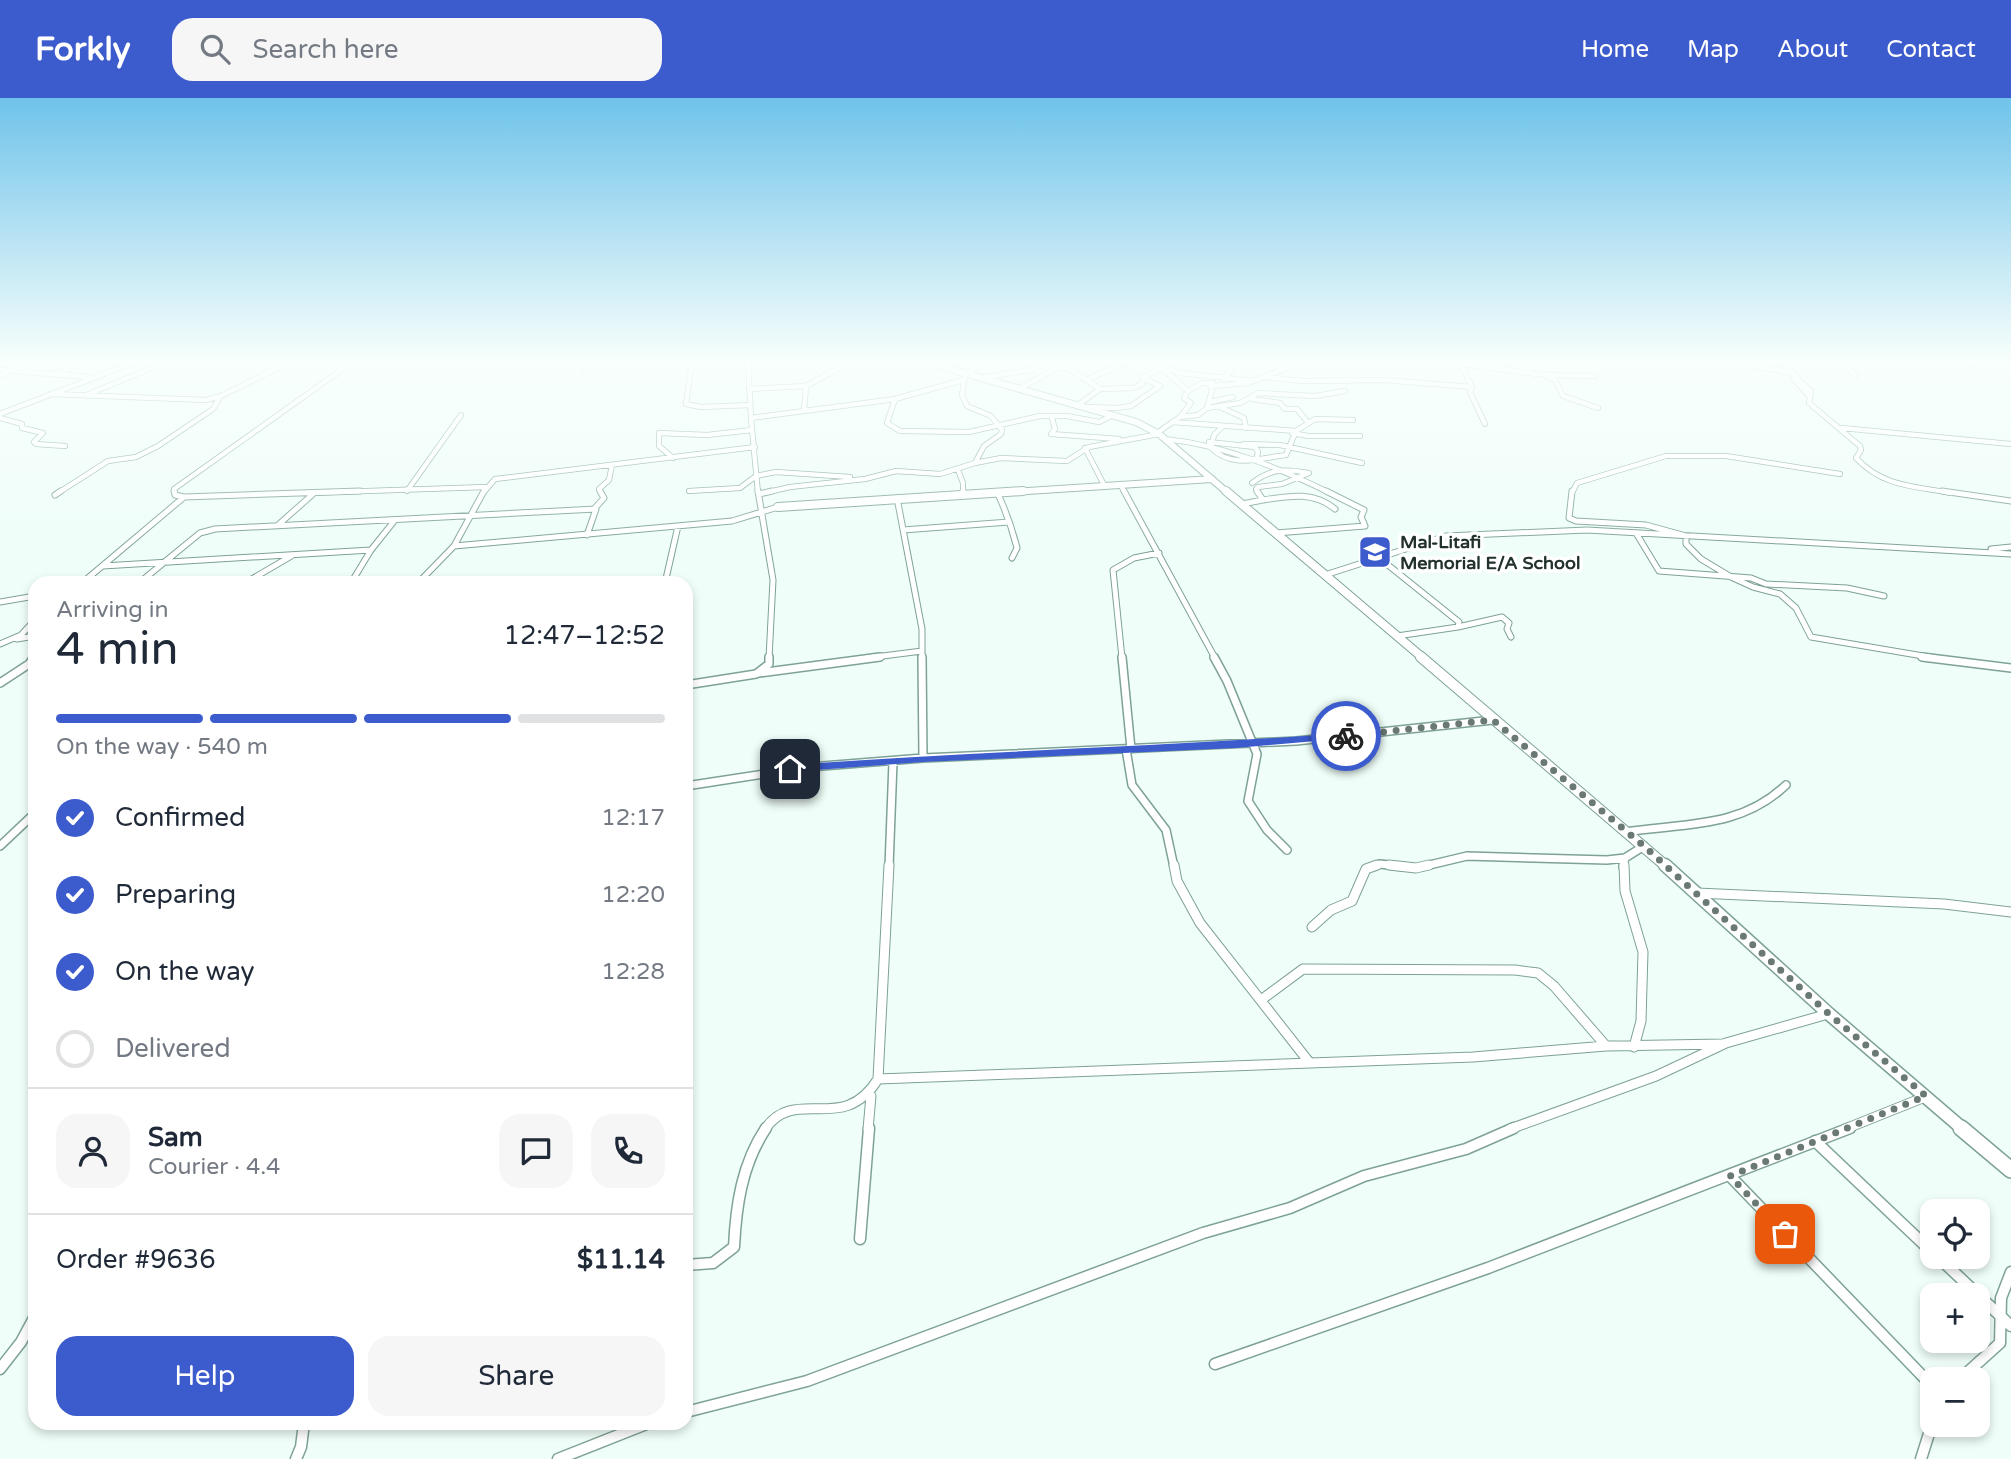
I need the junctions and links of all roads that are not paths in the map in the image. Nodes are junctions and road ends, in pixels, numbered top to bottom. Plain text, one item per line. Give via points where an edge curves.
1 (19, 425) edge
2 (190, 425) edge
3 (265, 425) edge
4 (454, 425) edge
5 (752, 425) edge
6 (889, 425) edge
7 (1003, 425) edge
8 (1054, 425) edge
9 (1135, 425) edge
10 (1170, 425) edge
11 (1204, 425) edge
12 (1246, 425) edge
13 (1258, 425) edge
14 (1303, 425) edge
15 (1835, 425) edge
16 (998, 426) junction
17 (1223, 426) junction
18 (1838, 427) junction
19 (1246, 428) junction
20 (752, 430) junction
21 (1274, 430) junction
22 (1296, 433) junction
23 (1160, 435) junction
24 (1360, 436) dead end
25 (1128, 440) junction
26 (1244, 444) junction
27 (2011, 444) edge
28 (1211, 445) junction
29 (65, 446) dead end
30 (755, 447) junction
31 (1290, 447) junction
32 (1085, 448) junction
33 (673, 458) junction
34 (1254, 459) junction
35 (975, 463) junction
36 (1362, 463) dead end
37 (612, 465) junction
38 (1276, 469) junction
39 (958, 470) junction
40 (1840, 474) dead end
41 (756, 476) junction
42 (865, 479) junction
43 (1212, 479) junction
44 (1299, 479) junction
45 (1252, 483) dead end
46 (1121, 484) junction
47 (1104, 485) junction
48 (1276, 485) junction
49 (486, 487) junction
50 (740, 488) junction
51 (407, 491) junction
52 (689, 491) dead end
53 (759, 492) junction
54 (997, 492) junction
55 (313, 494) junction
56 (55, 495) dead end
57 (963, 495) junction
58 (1304, 496) junction
59 (184, 497) junction
60 (897, 498) junction
61 (1263, 500) junction
62 (2011, 501) edge
63 (1242, 504) junction
64 (778, 507) joint
65 (594, 509) junction
66 (1335, 509) dead end
67 (760, 512) junction
68 (472, 514) junction
69 (395, 519) junction
70 (1009, 522) junction
71 (278, 526) junction
72 (678, 526) junction
73 (903, 530) junction
74 (1276, 533) junction
75 (1636, 533) junction
76 (587, 535) junction
77 (1686, 536) junction
78 (454, 546) junction
79 (2011, 547) edge
80 (372, 550) junction
81 (1968, 552) junction
82 (297, 553) junction
83 (1159, 553) junction
84 (2011, 554) edge
85 (1378, 556) junction
86 (1012, 558) dead end
87 (164, 561) junction
88 (103, 566) junction
89 (1325, 575) junction
90 (91, 576) edge
91 (147, 576) edge
92 (257, 576) edge
93 (355, 576) edge
94 (425, 576) edge
95 (667, 576) edge
96 (1731, 577) junction
97 (1884, 596) dead end
98 (28, 597) edge
99 (0, 604) edge
100 (1458, 627) junction
101 (28, 630) edge
102 (1396, 636) junction
103 (28, 637) edge
104 (1510, 637) dead end
105 (13, 639) junction
106 (0, 644) edge
107 (922, 651) junction
108 (28, 665) edge
109 (2011, 668) edge
110 (756, 674) junction
111 (0, 682) edge
112 (693, 684) edge
113 (1493, 720) junction
114 (1254, 743) junction
115 (1128, 749) junction
116 (923, 758) junction
117 (892, 762) junction
118 (693, 785) edge
119 (1786, 785) dead end
120 (28, 820) edge
121 (1625, 832) junction
122 (0, 846) edge
123 (1644, 846) junction
124 (1287, 850) dead end
125 (1625, 858) junction
126 (1696, 893) junction
127 (2011, 912) edge
128 (1312, 927) dead end
129 (1261, 1000) junction
130 (1829, 1014) junction
131 (1726, 1044) junction
132 (1606, 1046) junction
133 (1634, 1047) junction
134 (1309, 1062) junction
135 (877, 1079) junction
136 (871, 1096) junction
137 (1926, 1096) junction
138 (1815, 1141) junction
139 (2011, 1170) edge
140 (1730, 1176) junction
141 (860, 1239) dead end
142 (1920, 1241) edge
143 (693, 1265) edge
144 (1951, 1269) edge
145 (2011, 1272) edge
146 (1999, 1315) junction
147 (2011, 1326) edge
148 (28, 1329) edge
149 (1215, 1364) dead end
150 (1973, 1367) edge
151 (0, 1369) edge
152 (1920, 1374) edge
153 (693, 1410) edge
154 (303, 1430) edge
155 (631, 1430) edge
156 (1928, 1437) edge
157 (296, 1459) edge
158 (558, 1459) edge
159 (1921, 1459) edge

1 - 29 street via 43,433 36,444
2 - 56 street via 136,457 108,461
3 - 59 street via 172,491
4 - 51 street
5 - 20 street
6 - 16 street via 898,430 966,432
7 - 16 street
8 - 25 street via 1051,434
9 - 23 main road
10 - 23 street
11 - 17 street
12 - 19 street
13 - 21 street
14 - 22 street
15 - 18 street
16 - 35 street via 1001,434 984,446
17 - 19 street
17 - 28 street
18 - 27 street
18 - 62 street via 1860,446 1856,458 1883,481
19 - 21 street
20 - 30 street
20 - 33 street via 707,435 659,433 659,446
21 - 22 street
22 - 24 street
22 - 31 street
23 - 25 street
23 - 28 street
23 - 43 main road
25 - 32 street
26 - 28 street
26 - 31 street
26 - 34 street via 1255,447
28 - 34 street
30 - 33 street
30 - 41 street
31 - 34 street via 1286,455
31 - 36 street
32 - 35 street via 1069,461 996,456
32 - 47 street
33 - 37 street
34 - 38 street
35 - 39 street
37 - 49 street via 502,477
37 - 65 street via 609,480 599,489 604,498
38 - 44 street
38 - 44 street via 1309,473
38 - 45 street
39 - 42 street via 934,475 896,471
39 - 57 street
40 - 77 street via 1726,456 1666,456 1573,487 1569,518 1660,527
41 - 42 street via 781,471
41 - 50 street
41 - 53 street
42 - 53 street
43 - 46 main road
43 - 63 main road
44 - 48 street
44 - 74 street via 1364,510 1365,527
46 - 47 main road
46 - 83 street
47 - 54 main road
48 - 58 street
48 - 61 street via 1256,489
49 - 51 street
49 - 68 street
50 - 52 street
50 - 53 street
51 - 55 street
53 - 67 street
54 - 57 main road
54 - 70 street
55 - 59 street
55 - 71 street
57 - 60 main road
58 - 61 street
58 - 66 street
59 - 88 street
60 - 64 main road
60 - 73 street
61 - 63 street
63 - 74 main road
64 - 67 street
65 - 68 street
65 - 76 street
67 - 72 street via 732,521
67 - 110 street via 774,594 769,663
68 - 69 street
68 - 78 street
69 - 71 street
69 - 80 street
70 - 73 street
70 - 86 street via 1017,548
71 - 87 street via 207,531
72 - 76 street
72 - 95 street
73 - 107 street
74 - 89 main road
75 - 77 street
75 - 85 street via 1587,530 1456,535
75 - 96 street via 1659,571
76 - 78 street
77 - 81 street
77 - 96 street via 1692,552
78 - 94 street
79 - 81 street
80 - 82 street
80 - 93 street
81 - 84 street
82 - 87 street
82 - 92 street
83 - 114 street via 1227,681
83 - 115 street via 1134,558 1113,570
85 - 89 street
85 - 100 street via 1459,622
87 - 88 street
87 - 91 street
88 - 90 street
89 - 102 main road
96 - 97 street
96 - 109 street via 1780,594 1796,607 1816,639
98 - 99 street
100 - 102 street
100 - 104 street via 1502,617 1509,623
101 - 105 street
102 - 113 main road
103 - 105 street
105 - 106 street
107 - 110 street
107 - 116 street
108 - 111 street
110 - 112 street
113 - 114 street
113 - 121 main road
114 - 115 street
114 - 124 street via 1257,754 1248,801
115 - 116 street
115 - 129 street via 1132,785 1166,831 1177,881 1200,923
116 - 117 street
117 - 118 street via 770,771
117 - 135 street via 886,967
119 - 121 street via 1774,800 1731,818
120 - 122 street
121 - 123 main road
123 - 125 street
123 - 126 main road
125 - 128 street via 1467,856 1416,869 1380,864 1366,869 1352,901 1331,910
125 - 133 street via 1621,871 1642,947 1641,1033
126 - 127 street via 1944,904
126 - 130 main road
129 - 132 street via 1304,970 1538,973
129 - 134 street
130 - 131 street
130 - 137 main road
131 - 133 street
131 - 153 street via 1466,1149 1364,1176 1290,1208 1203,1233 807,1381
132 - 133 street
132 - 134 street
134 - 135 street
135 - 136 street
136 - 141 street
136 - 143 street via 856,1106 786,1113 774,1119 762,1131 737,1200 734,1247 721,1261
137 - 138 street
137 - 139 main road
138 - 140 street
138 - 142 street
140 - 149 street
140 - 152 street
144 - 146 street
145 - 146 street via 2002,1286
146 - 147 street
146 - 150 street via 2000,1343
148 - 151 street
154 - 157 street
155 - 158 street
156 - 159 street

